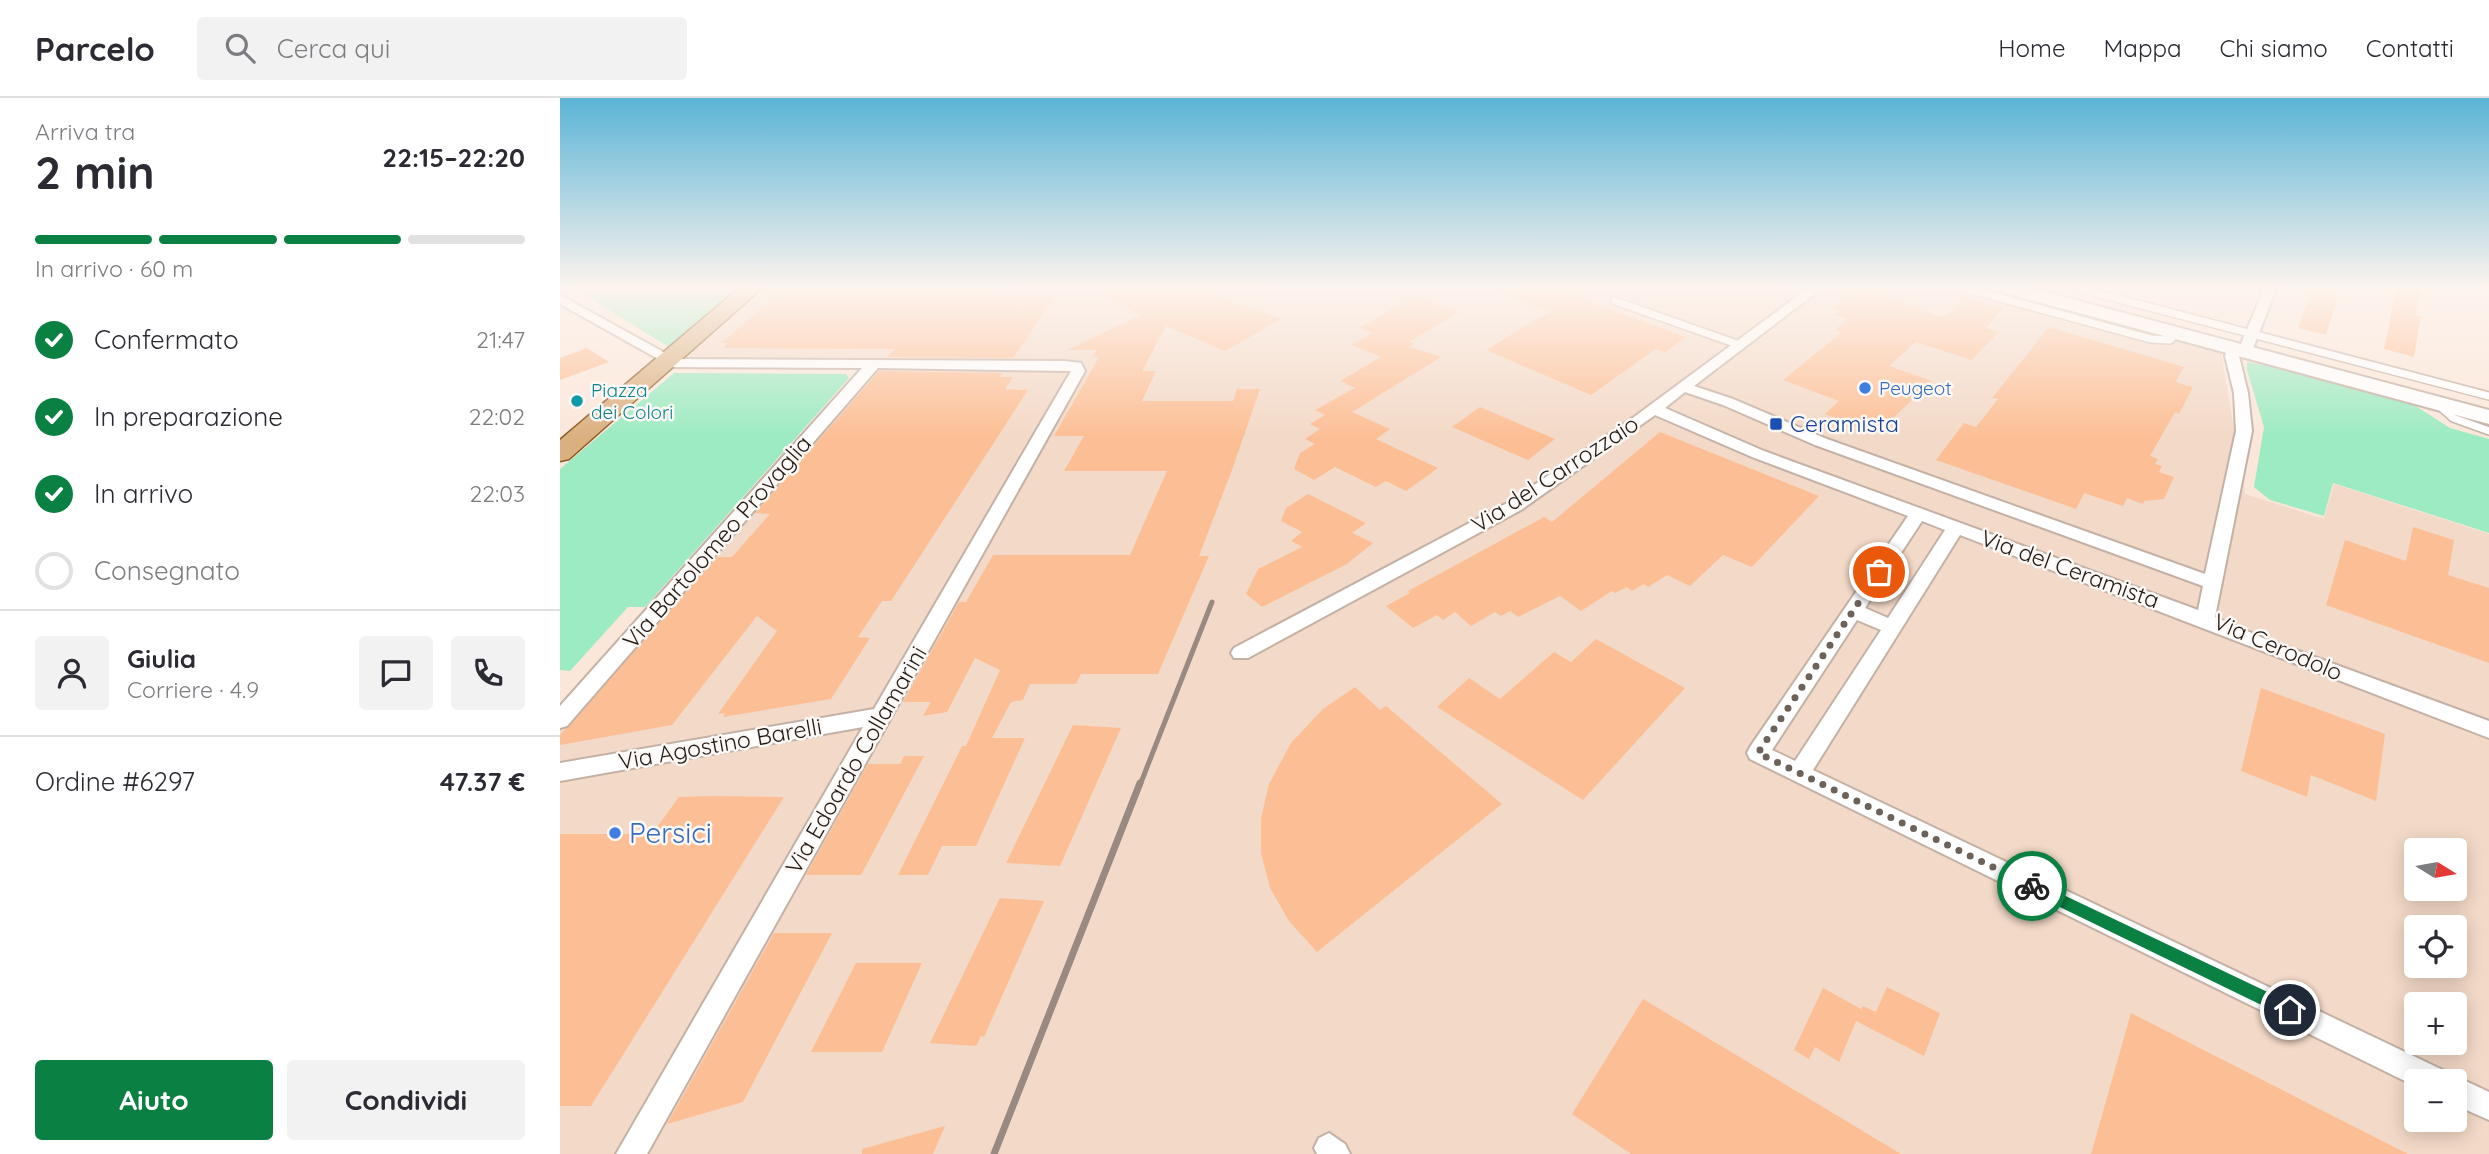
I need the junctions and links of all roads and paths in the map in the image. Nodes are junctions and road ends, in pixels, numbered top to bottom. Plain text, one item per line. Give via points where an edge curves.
1 (628, 338) edge
2 (694, 338) edge
3 (1721, 338) edge
4 (1749, 338) edge
5 (2148, 338) edge
6 (2172, 338) edge
7 (2212, 338) edge
8 (2227, 338) edge
9 (2247, 338) edge
10 (2244, 344) junction
11 (1740, 345) junction
12 (667, 361) junction
13 (874, 364) junction
14 (1684, 387) junction
15 (2489, 396) edge
16 (2436, 402) junction
17 (1654, 410) junction
18 (2489, 416) edge
19 (2489, 431) edge
20 (1771, 441) junction
21 (560, 453) edge
22 (1954, 490) junction
23 (1927, 516) junction
24 (1956, 527) junction
25 (2212, 583) junction
26 (1853, 611) junction
27 (2204, 620) junction
28 (1892, 627) junction
29 (1241, 653) dead end
30 (881, 716) junction
31 (560, 720) edge
32 (2489, 730) edge
33 (560, 772) edge
34 (1799, 774) junction
35 (2410, 1069) edge
36 (2467, 1096) edge
37 (2488, 1106) edge
38 (631, 1154) edge

1 - 12 street
2 - 12 main road
3 - 11 lane
4 - 11 street, Via del Carrozzaio
5 - 6 lane
7 - 10 main road
8 - 10 lane
9 - 10 street
10 - 15 lane
10 - 16 main road
10 - 25 street, Via Cerodolo via 2232,356 2244,431
11 - 14 street, Via del Carrozzaio
12 - 13 street
12 - 21 main road
13 - 30 street, Via Edoardo Collamarini via 1076,366 1079,371
13 - 31 street, Via Bartolomeo Provaglia
14 - 17 street, Via del Carrozzaio
14 - 20 street, Via del Ceramista via 1728,402
16 - 18 main road
16 - 19 lane via 2447,415
17 - 20 street, Via del Ceramista
17 - 29 street, Via del Carrozzaio via 1515,506
20 - 22 street, Via del Ceramista
20 - 23 street, Via del Ceramista
22 - 23 street
22 - 25 street, Via del Ceramista
23 - 24 street, Via del Ceramista
23 - 26 street
24 - 27 street, Via del Ceramista
24 - 28 street
25 - 27 street, Via Cerodolo
26 - 28 street
26 - 34 street via 1758,753
27 - 32 street, Via Cerodolo
28 - 34 street
30 - 33 street, Via Agostino Barelli
30 - 38 street, Via Edoardo Collamarini
34 - 35 street
36 - 37 street

